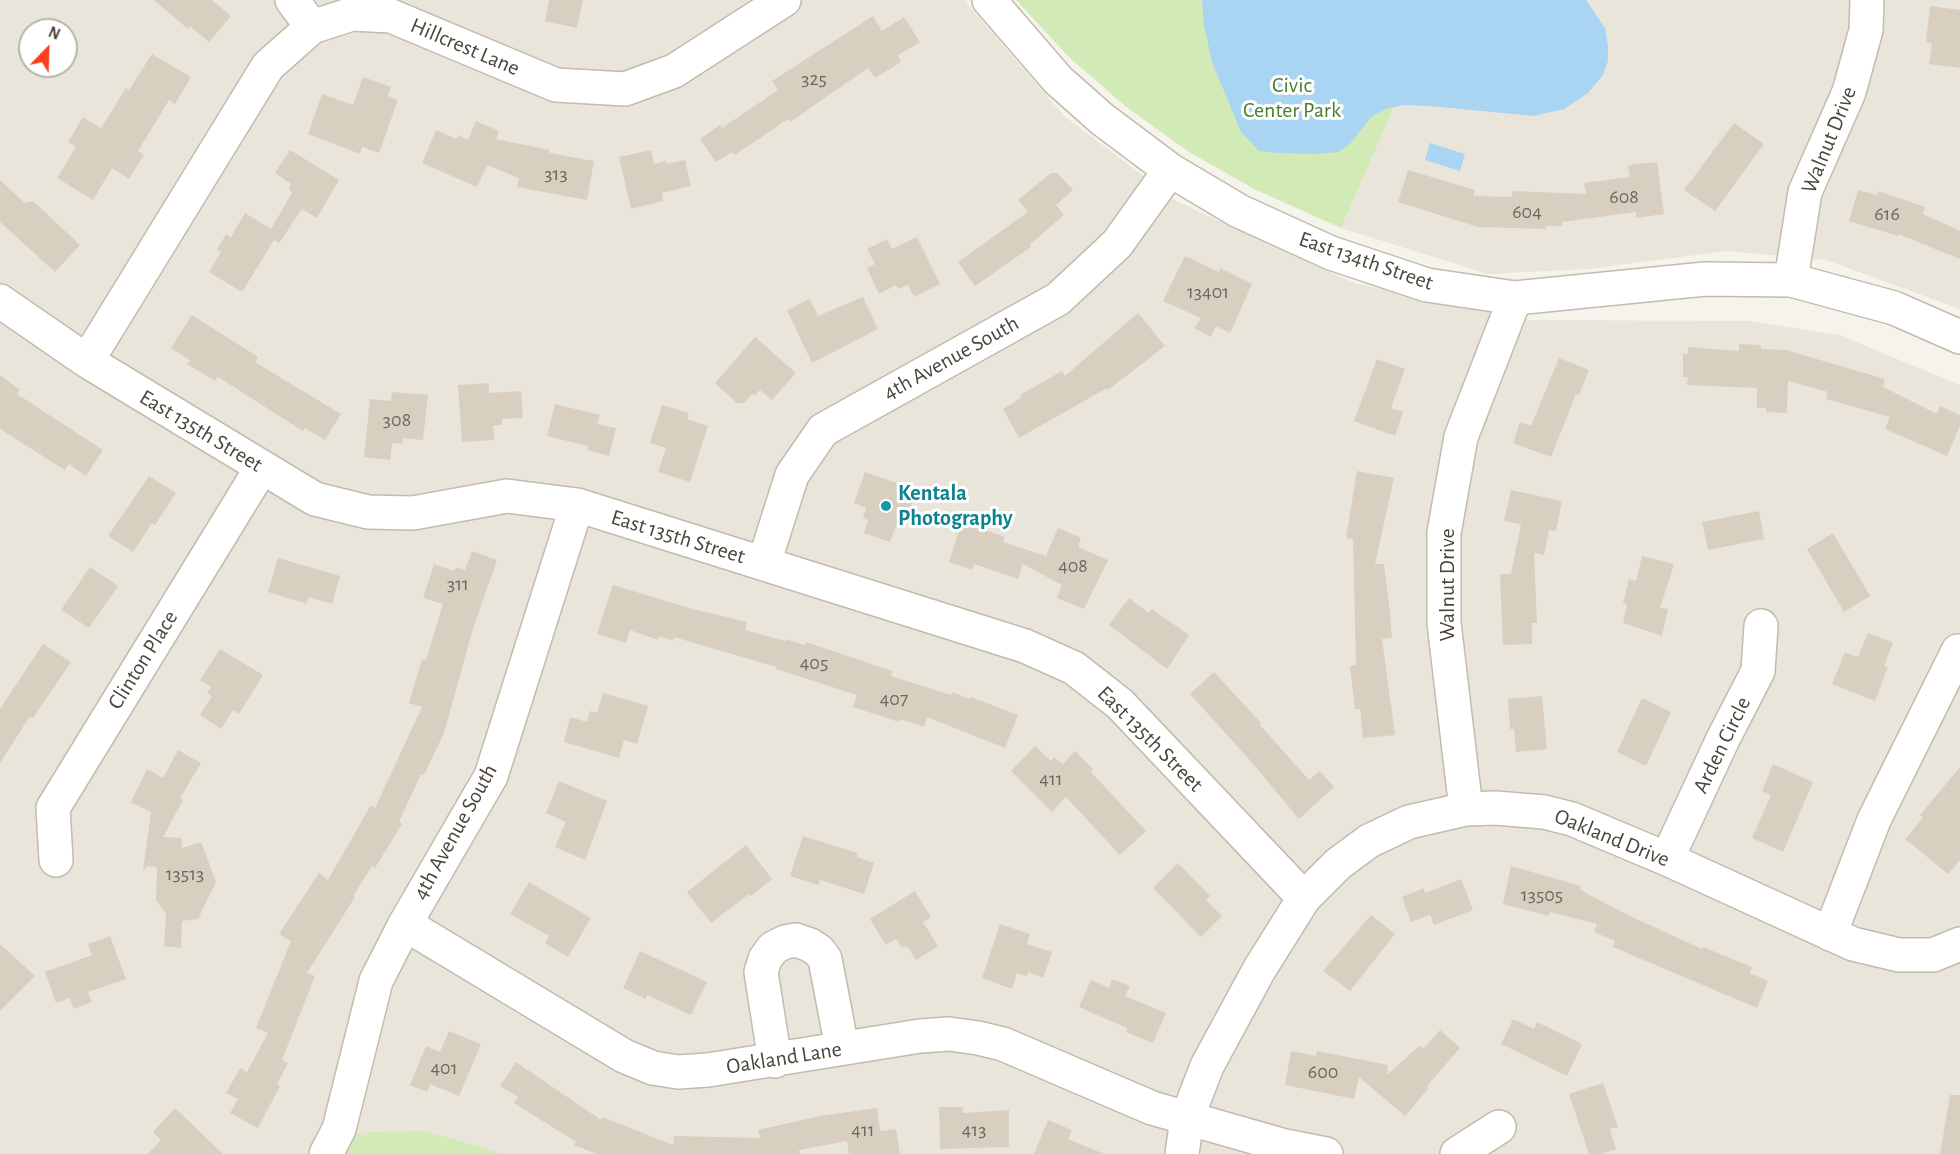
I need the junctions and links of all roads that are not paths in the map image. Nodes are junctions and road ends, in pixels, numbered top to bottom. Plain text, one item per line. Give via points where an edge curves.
1 (292, 0) edge
2 (784, 0) edge
3 (989, 0) edge
4 (1867, 0) edge
5 (312, 27) junction
6 (1170, 170) junction
7 (1791, 280) junction
8 (1515, 298) junction
9 (0, 301) edge
10 (1960, 337) edge
11 (87, 361) junction
12 (262, 468) junction
13 (577, 505) junction
14 (764, 563) junction
15 (1761, 626) dead end
16 (1958, 651) dead end
17 (1466, 809) junction
18 (1667, 859) junction
19 (56, 860) dead end
20 (1304, 898) junction
21 (405, 924) junction
22 (1830, 934) junction
23 (1960, 944) edge
24 (842, 1048) junction
25 (775, 1061) junction
26 (1187, 1118) junction
27 (1499, 1127) dead end
28 (326, 1154) edge
29 (1182, 1154) edge
30 (1326, 1154) edge
31 (1457, 1154) edge

1 - 5 street
2 - 5 street, Hillcrest Lane via 674,71 625,89 556,85 391,16 352,14
3 - 6 street, East 134th Street via 1058,80
4 - 7 street, Walnut Drive via 1866,30 1850,92 1805,192
5 - 11 street, Hillcrest Lane via 268,66
6 - 8 street, East 134th Street via 1239,212 1331,253 1427,285
6 - 14 street, 4th Avenue South via 1117,244 1058,299 823,430 792,475
7 - 8 street, East 134th Street via 1705,279
7 - 10 street, East 134th Street via 1894,308
8 - 17 street, Walnut Drive via 1461,437 1444,533 1444,623
9 - 11 street, East 135th Street
11 - 12 street, East 135th Street
12 - 13 street, East 135th Street via 315,499 369,512 413,513 507,496
12 - 19 street, Clinton Place via 53,808
13 - 14 street, East 135th Street
13 - 21 street, 4th Avenue South via 490,776
14 - 20 street, East 135th Street via 1025,646 1074,668 1120,704
15 - 18 street, Arden Circle via 1758,671
16 - 22 street via 1874,820
17 - 18 street, Oakland Drive via 1544,812 1572,819
17 - 20 street, Oakland Drive via 1408,822 1369,841 1338,864
18 - 22 street, Oakland Drive
20 - 26 street, Oakland Drive via 1207,1066
21 - 25 street, Oakland Lane via 624,1056 652,1068 678,1072
21 - 28 street, 4th Avenue South via 376,981 339,1129
22 - 23 street, Oakland Drive via 1853,945 1899,955 1933,955
24 - 25 street, Oakland Lane
24 - 25 street via 825,959 810,945 796,940 785,942 773,948 761,972
24 - 26 street, Oakland Lane via 920,1035 978,1038 1003,1044 1152,1108
26 - 29 street, Oakland Drive
26 - 30 street, Oakland Lane
27 - 31 street

